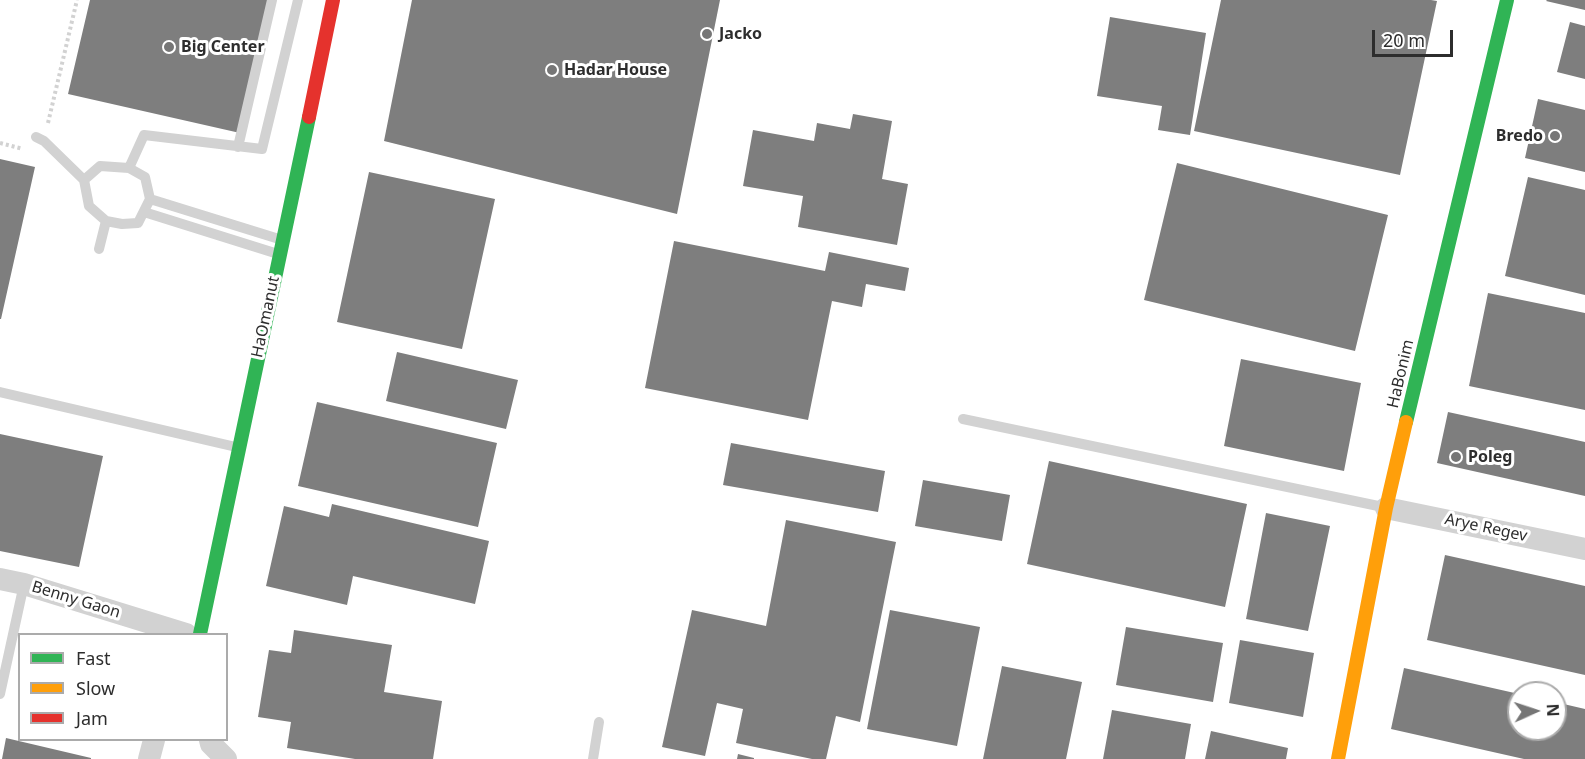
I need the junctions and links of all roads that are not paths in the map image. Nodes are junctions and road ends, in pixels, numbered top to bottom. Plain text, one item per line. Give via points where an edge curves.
1 (272, 0) edge
2 (298, 0) edge
3 (333, 0) edge
4 (1507, 0) edge
5 (40, 139) road end
6 (238, 147) junction
7 (129, 168) junction
8 (84, 180) junction
9 (150, 199) junction
10 (144, 212) junction
11 (106, 221) junction
12 (282, 240) junction
13 (99, 249) dead end
14 (280, 255) junction
15 (0, 392) edge
16 (963, 419) dead end
17 (239, 448) junction
18 (1386, 508) junction
19 (1585, 549) edge
20 (0, 579) edge
21 (24, 584) junction
22 (183, 633) edge
23 (200, 633) edge
24 (0, 694) edge
25 (598, 722) dead end
26 (154, 741) edge
27 (210, 741) edge
28 (149, 759) edge
29 (225, 759) edge
30 (593, 759) edge
31 (1338, 759) edge

1 - 6 lane
2 - 6 lane via 262,149
3 - 12 street, HaOmanut
4 - 18 street, HaBonim
5 - 8 lane
6 - 7 lane via 144,135
7 - 8 lane via 99,166
7 - 9 lane via 145,177
8 - 11 lane via 89,206
9 - 10 lane
9 - 12 lane
10 - 11 lane via 138,223
10 - 14 lane
11 - 13 lane
12 - 14 street, HaOmanut
14 - 17 street, HaOmanut
15 - 17 lane
16 - 18 lane
17 - 23 street, HaOmanut
18 - 19 street, Arye Regev
18 - 31 street, HaBonim
20 - 21 street, Benny Gaon
21 - 22 street, Benny Gaon
21 - 24 lane
25 - 30 lane
26 - 28 street
27 - 29 street

